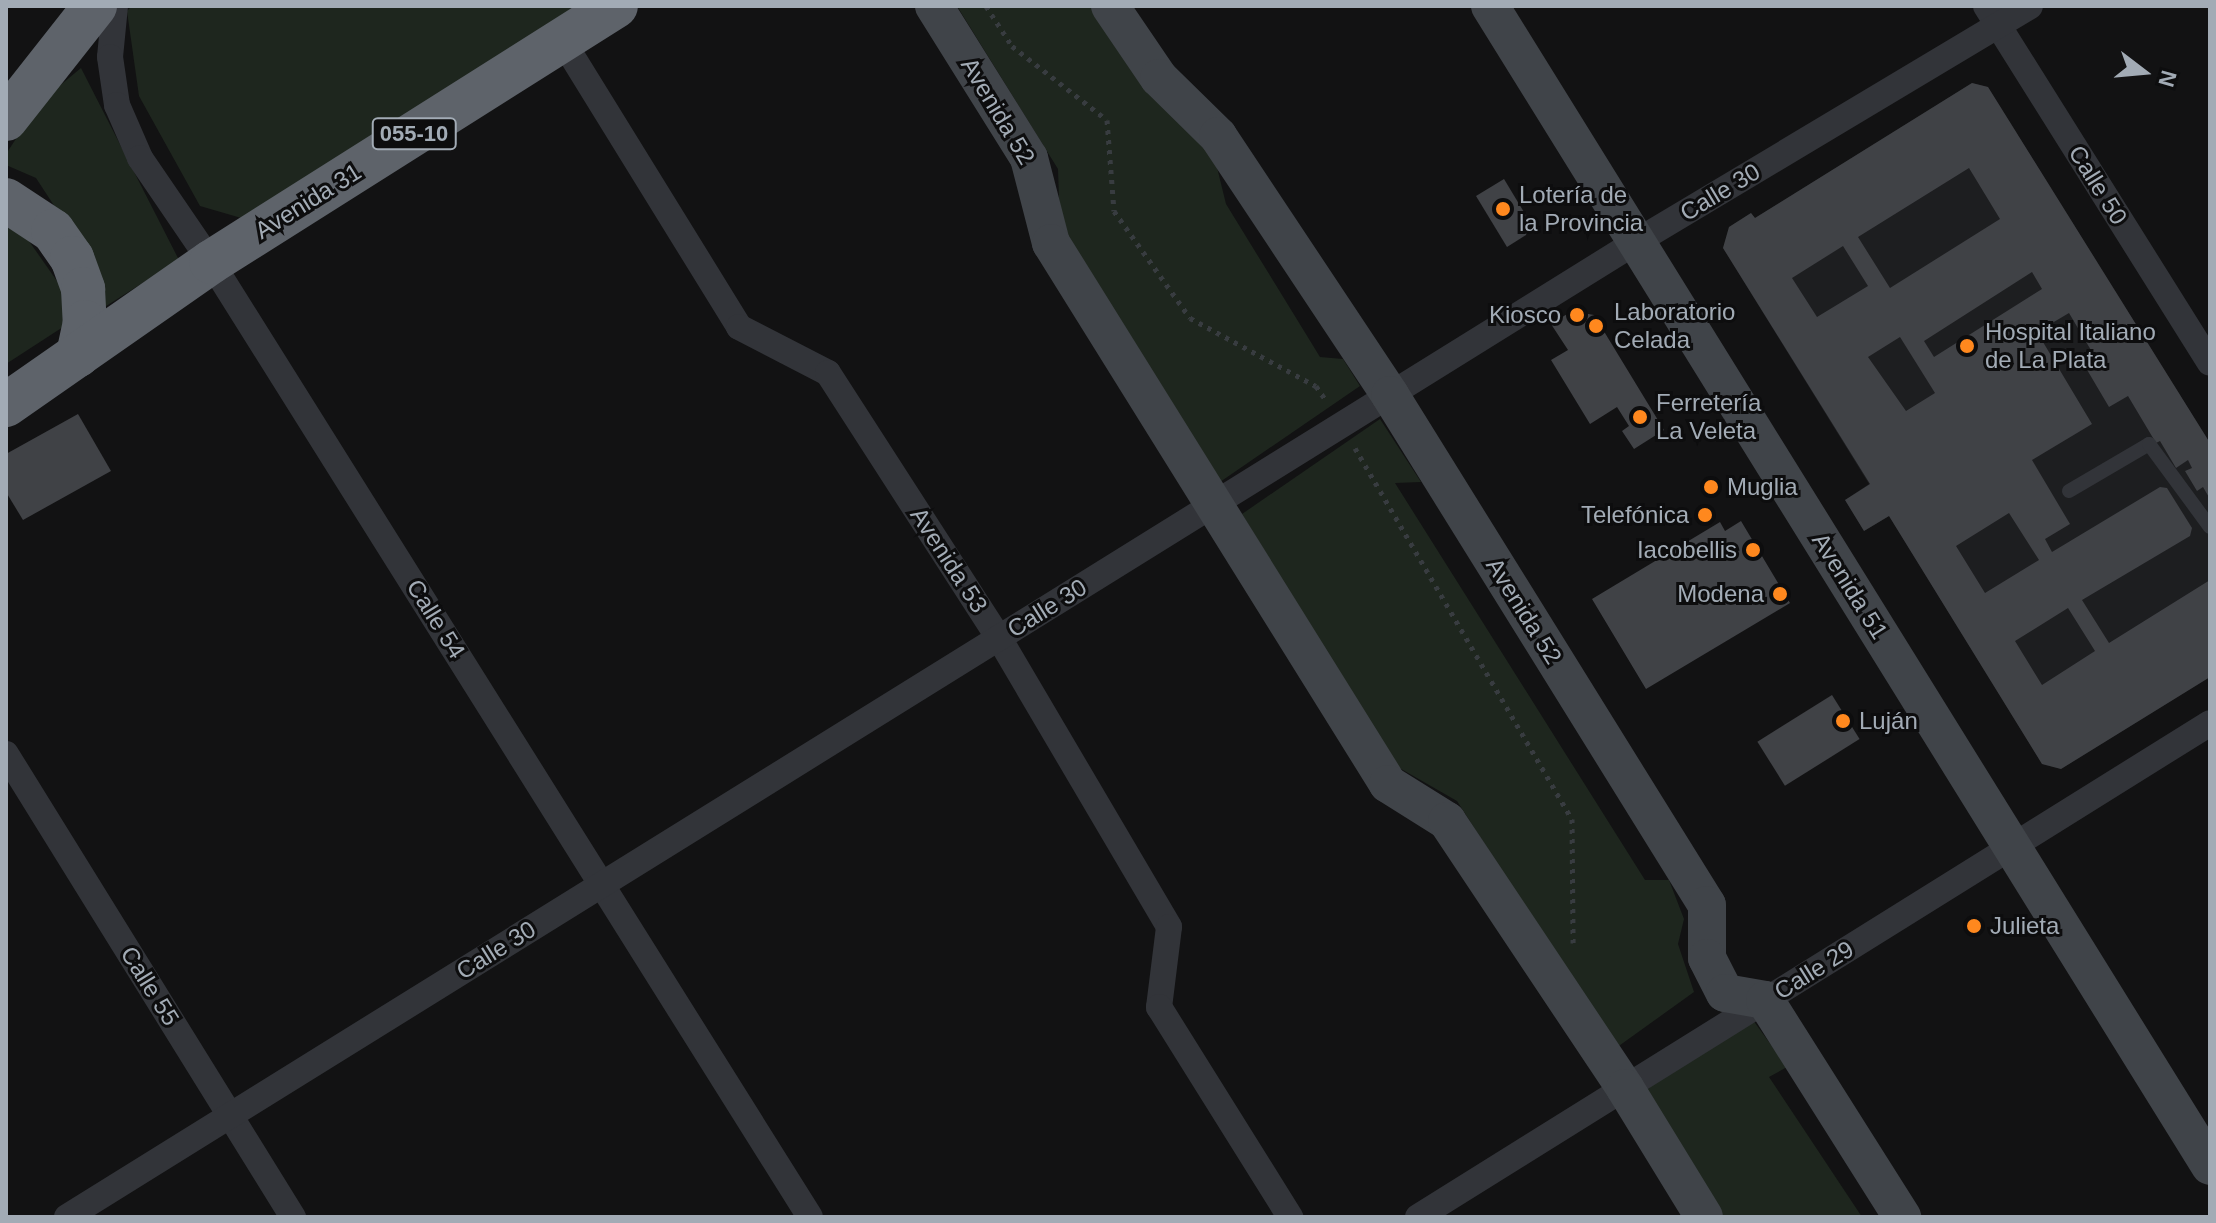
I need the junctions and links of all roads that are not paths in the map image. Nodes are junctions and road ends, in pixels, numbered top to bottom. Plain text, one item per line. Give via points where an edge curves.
1 (95, 6) edge
2 (115, 6) edge
3 (616, 6) edge
4 (934, 6) edge
5 (1110, 6) edge
6 (1490, 6) edge
7 (2030, 6) edge
8 (1992, 16) edge
9 (562, 40) junction
10 (6, 119) edge
11 (6, 200) edge
12 (1636, 242) junction
13 (211, 262) junction
14 (78, 355) junction
15 (2210, 363) edge
16 (1390, 395) junction
17 (6, 405) edge
18 (2069, 491) dead end
19 (1214, 504) junction
20 (2210, 527) edge
21 (999, 638) junction
22 (2210, 723) edge
23 (6, 754) edge
24 (2011, 847) junction
25 (603, 884) junction
26 (1765, 1000) junction
27 (1625, 1088) junction
28 (230, 1116) junction
29 (2210, 1166) edge
30 (67, 1217) edge
31 (293, 1217) edge
32 (810, 1217) edge
33 (1290, 1217) edge
34 (1418, 1217) edge
35 (1704, 1217) edge
36 (1902, 1217) edge

1 - 10 highway
2 - 13 street, Calle 54 via 110,57 117,105 140,158
3 - 9 highway, Avenida 31 / 055-10
4 - 19 street, Avenida 52 via 1029,158 1051,243
5 - 16 street, Avenida 52 via 1159,78 1218,136
6 - 12 street, Avenida 51
7 - 8 street, Calle 30
8 - 12 street, Calle 30
8 - 15 street, Calle 50
9 - 13 highway, Avenida 31 / 055-10
9 - 21 street, Avenida 53 via 739,327 828,373
11 - 14 highway via 53,231 72,258 83,289 85,322
12 - 16 street, Calle 30
12 - 24 street, Avenida 51
13 - 14 highway, Avenida 31 / 055-10
13 - 25 street, Calle 54
14 - 17 highway, Avenida 31 / 055-10
16 - 19 street, Calle 30
16 - 26 street, Avenida 52 via 1707,905 1707,958 1725,993
18 - 20 lane via 2149,444
19 - 21 street, Calle 30
19 - 27 street, Avenida 52 via 1388,784 1447,821
21 - 25 street, Calle 30
21 - 33 street, Avenida 53 via 1169,927 1159,1007
22 - 24 street, Calle 29
23 - 28 street, Calle 55
24 - 26 street, Calle 29
24 - 29 street, Avenida 51
25 - 28 street, Calle 30
25 - 32 street, Calle 54
26 - 27 street, Calle 29
26 - 36 street
27 - 34 street, Calle 29
27 - 35 street, Avenida 52
28 - 30 street, Calle 30
28 - 31 street, Calle 55

